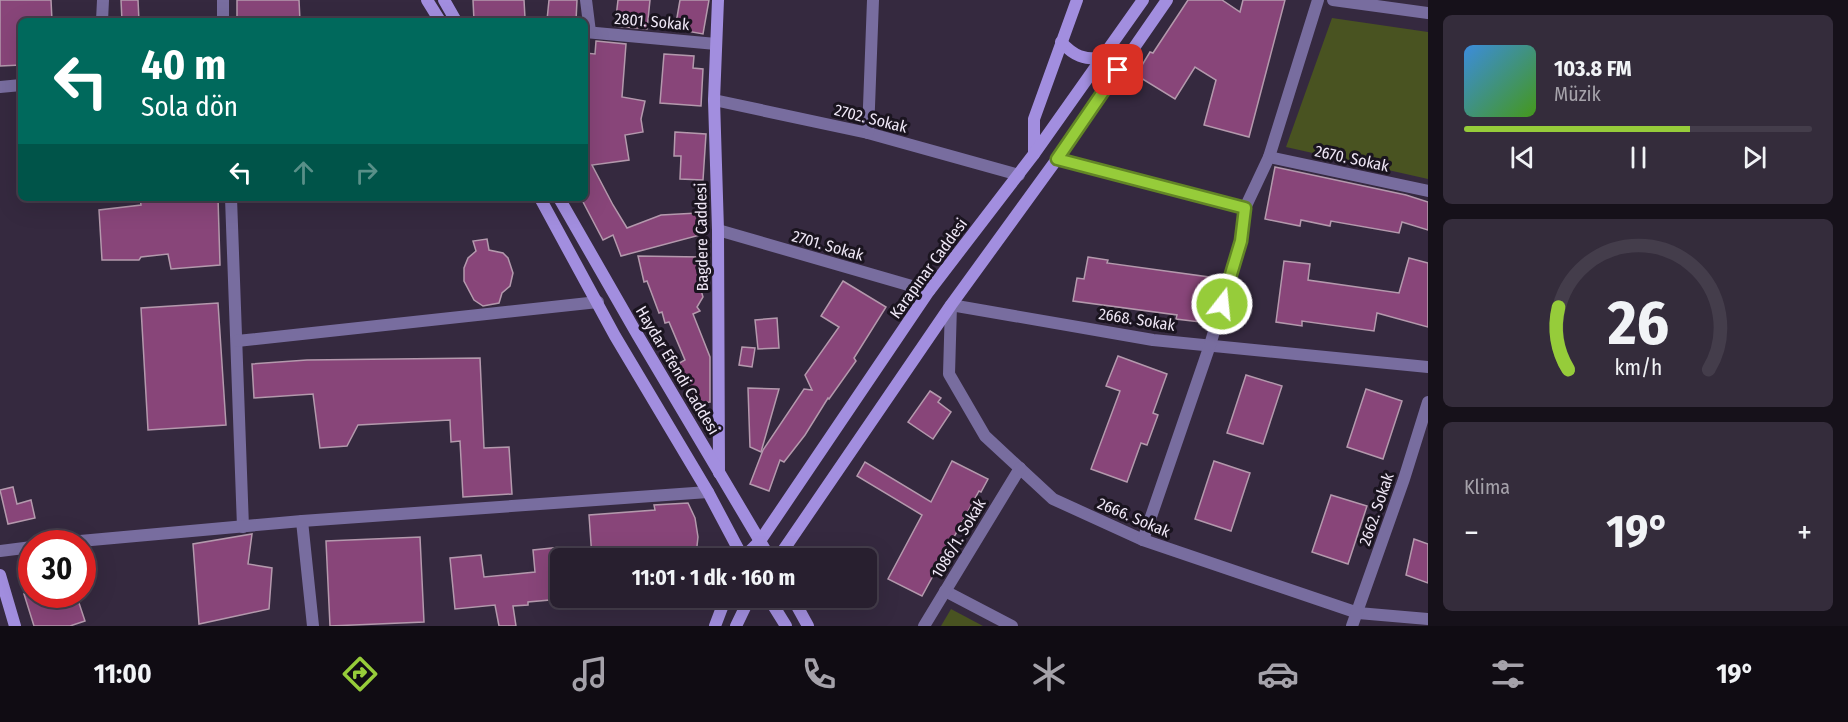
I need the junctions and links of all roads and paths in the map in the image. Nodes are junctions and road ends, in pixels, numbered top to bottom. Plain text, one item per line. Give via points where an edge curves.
1 (103, 0) edge
2 (223, 0) edge
3 (427, 0) edge
4 (444, 0) edge
5 (586, 0) edge
6 (718, 0) edge
7 (873, 0) edge
8 (1077, 0) edge
9 (1143, 0) edge
10 (1167, 0) edge
11 (1318, 0) edge
12 (1333, 0) edge
13 (1428, 13) edge
14 (102, 18) edge
15 (223, 18) edge
16 (438, 18) edge
17 (454, 18) edge
18 (587, 18) edge
19 (588, 32) edge
20 (1061, 42) junction
21 (716, 44) junction
22 (1103, 58) junction
23 (18, 85) edge
24 (0, 87) edge
25 (714, 100) junction
26 (868, 133) junction
27 (1034, 154) junction
28 (1269, 157) junction
29 (1057, 159) junction
30 (1019, 175) junction
31 (1428, 191) edge
32 (231, 201) edge
33 (542, 201) edge
34 (561, 201) edge
35 (1245, 208) junction
36 (718, 230) junction
37 (929, 291) junction
38 (598, 302) junction
39 (951, 305) junction
40 (237, 341) junction
41 (1210, 345) junction
42 (1428, 367) edge
43 (1428, 402) edge
44 (1414, 447) junction
45 (1428, 450) edge
46 (1020, 468) junction
47 (719, 473) junction
48 (708, 492) junction
49 (302, 520) junction
50 (243, 527) junction
51 (96, 540) edge
52 (1143, 540) junction
53 (760, 541) junction
54 (738, 548) edge
55 (753, 548) edge
56 (764, 548) edge
57 (785, 548) edge
58 (18, 549) edge
59 (0, 551) edge
60 (0, 575) edge
61 (945, 591) junction
62 (722, 608) edge
63 (745, 608) edge
64 (775, 608) edge
65 (798, 608) edge
66 (1358, 613) junction
67 (1428, 620) edge
68 (15, 626) edge
69 (313, 626) edge
70 (716, 626) edge
71 (736, 626) edge
72 (786, 626) edge
73 (808, 626) edge
74 (924, 626) edge
75 (1012, 626) edge
76 (1352, 626) edge

1 - 14 street
2 - 15 street
3 - 16 main road
4 - 17 main road
5 - 18 street
6 - 21 main road, Bagdere Caddesi
7 - 26 street
8 - 20 main road
9 - 22 main road, Karapınar Caddesi
10 - 29 main road
11 - 28 street
12 - 13 street
19 - 21 street, 2801. Sokak
20 - 22 main road via 1077,56
20 - 27 main road via 1034,119
21 - 25 main road, Bagdere Caddesi
22 - 27 main road, Karapınar Caddesi
23 - 24 street
25 - 26 street, 2702. Sokak
25 - 36 main road, Bagdere Caddesi
26 - 30 street, 2702. Sokak
27 - 30 main road, Karapınar Caddesi
28 - 31 street, 2670. Sokak
28 - 35 street
29 - 35 street
29 - 39 main road
30 - 37 main road, Karapınar Caddesi
32 - 40 street
33 - 38 main road
34 - 47 main road, Haydar Efendi Caddesi
35 - 41 street via 1241,241
36 - 37 street, 2701. Sokak
36 - 47 main road, Bagdere Caddesi
37 - 53 main road, Karapınar Caddesi
38 - 40 street
38 - 48 main road
39 - 41 street, 2668. Sokak via 1153,340
39 - 46 street, 2666. Sokak via 950,374 985,436
39 - 57 main road
40 - 50 street
41 - 42 street, 2668. Sokak
41 - 52 street
43 - 44 street, 2662. Sokak
44 - 45 street
44 - 66 street, 2662. Sokak
46 - 52 street, 2666. Sokak via 1053,499
46 - 61 street, 1086/1. Sokak
47 - 53 main road, Haydar Efendi Caddesi
48 - 49 street
48 - 54 main road
49 - 50 street
49 - 69 street
50 - 51 street
52 - 66 street, 2666. Sokak
53 - 55 main road, Karapınar Caddesi
53 - 56 main road, Haydar Efendi Caddesi
58 - 59 street
60 - 68 main road
61 - 74 street, 1086/1. Sokak
61 - 75 street
62 - 70 main road
63 - 71 main road
64 - 72 main road
65 - 73 main road
66 - 67 street, 2666. Sokak
66 - 76 street, 2662. Sokak

